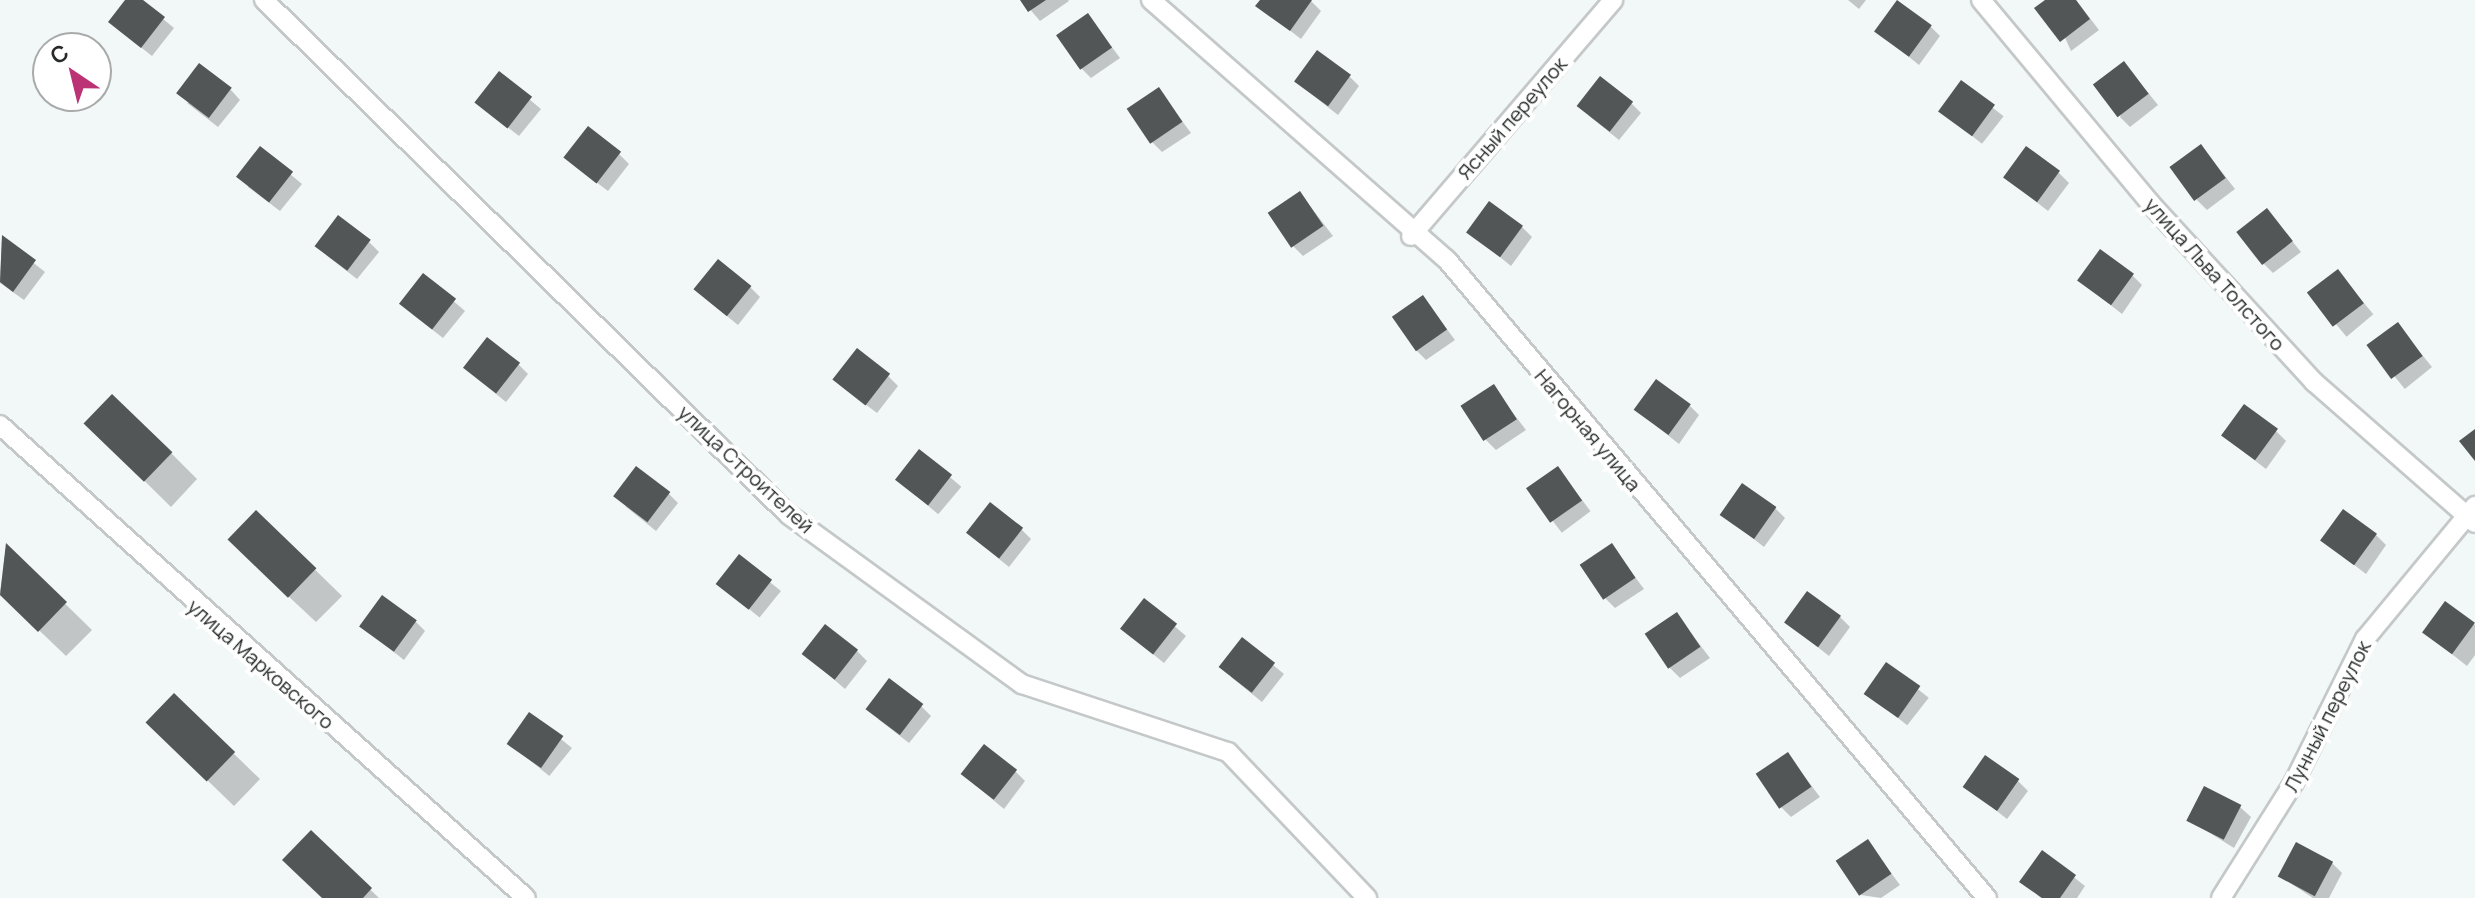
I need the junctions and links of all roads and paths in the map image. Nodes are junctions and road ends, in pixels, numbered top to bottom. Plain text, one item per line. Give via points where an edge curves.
1 (264, 0) edge
2 (1151, 0) edge
3 (1613, 0) edge
4 (1981, 0) edge
5 (1411, 236) junction
6 (0, 425) edge
7 (2471, 514) edge
8 (526, 898) edge
9 (1367, 898) edge
10 (1987, 898) edge
11 (2221, 898) edge

1 - 9 lane, улица Строителей via 789,515 1022,684 1228,752
2 - 5 lane, Нагорная улица
3 - 5 lane, Ясный переулок
4 - 7 lane, улица Льва Толстого via 2150,203 2314,382
5 - 10 lane, Нагорная улица via 1447,260
6 - 8 lane, улица Марковского
7 - 11 lane, Лунный переулок via 2365,639 2294,782

